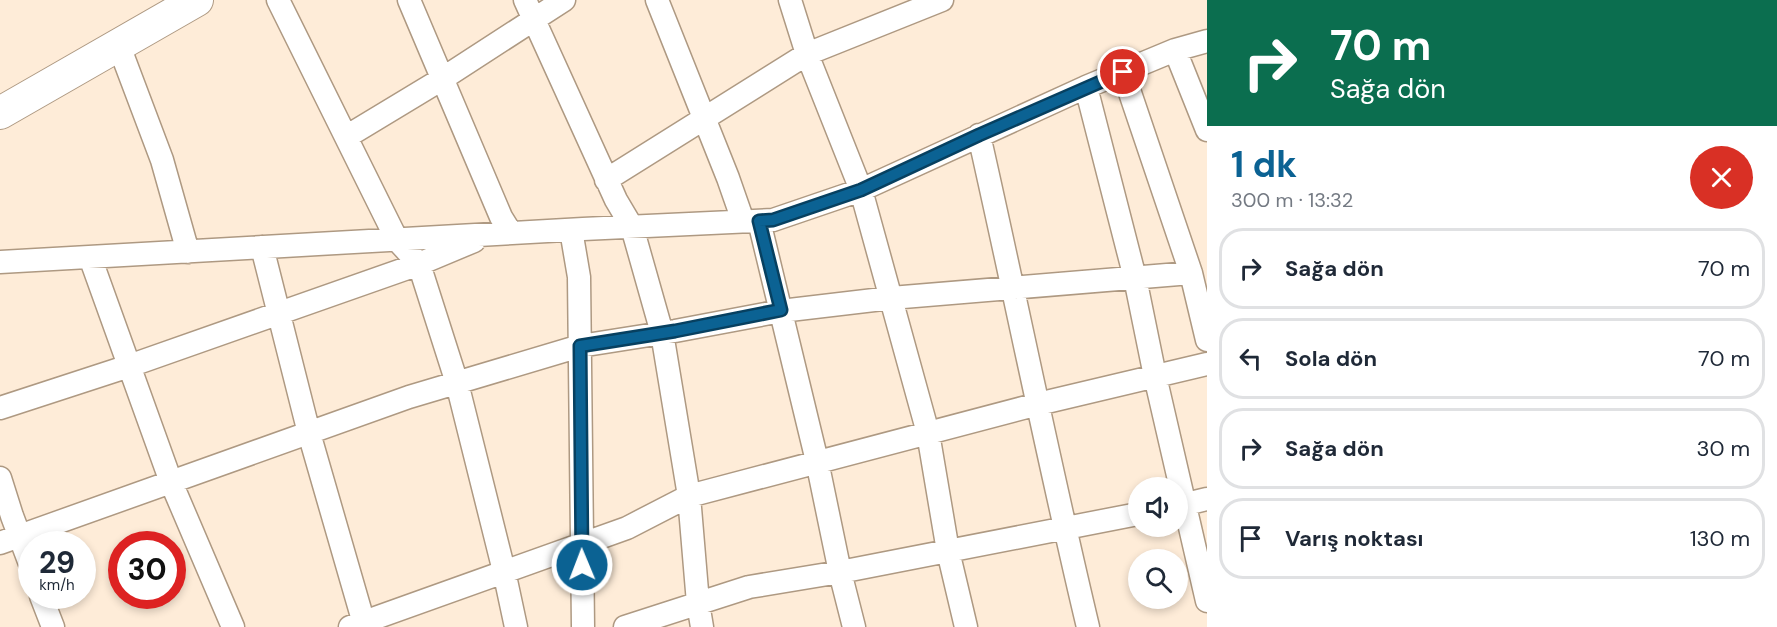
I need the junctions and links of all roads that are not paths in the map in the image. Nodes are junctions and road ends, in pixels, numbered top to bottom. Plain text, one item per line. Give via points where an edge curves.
1 (197, 0) edge
2 (278, 0) edge
3 (409, 0) edge
4 (564, 0) edge
5 (657, 0) edge
6 (790, 0) edge
7 (942, 0) edge
8 (529, 10) edge
9 (1207, 41) edge
10 (119, 46) junction
11 (1175, 50) junction
12 (807, 54) junction
13 (1123, 72) junction
14 (442, 79) junction
15 (1086, 87) junction
16 (0, 113) edge
17 (705, 118) junction
18 (1207, 130) edge
19 (979, 135) junction
20 (346, 137) junction
21 (606, 180) junction
22 (861, 190) junction
23 (751, 221) junction
24 (632, 227) junction
25 (571, 230) junction
26 (500, 234) junction
27 (397, 240) junction
28 (262, 247) junction
29 (188, 252) junction
30 (90, 257) junction
31 (0, 262) edge
32 (418, 264) junction
33 (1191, 273) junction
34 (1135, 278) junction
35 (1013, 288) junction
36 (891, 298) junction
37 (781, 310) junction
38 (279, 313) junction
39 (662, 333) junction
40 (1207, 340) edge
41 (580, 346) junction
42 (1207, 364) edge
43 (129, 366) junction
44 (1155, 376) junction
45 (457, 383) junction
46 (1038, 404) junction
47 (0, 408) edge
48 (309, 433) junction
49 (928, 433) junction
50 (817, 461) junction
51 (1175, 477) edge
52 (0, 478) edge
53 (171, 482) junction
54 (689, 496) junction
55 (1207, 499) edge
56 (1188, 503) edge
57 (1128, 515) edge
58 (1064, 528) junction
59 (1188, 531) edge
60 (10, 539) edge
61 (581, 544) junction
62 (948, 551) junction
63 (504, 571) junction
64 (840, 572) junction
65 (1207, 601) edge
66 (698, 603) junction
67 (46, 609) edge
68 (360, 625) edge
69 (53, 627) edge
70 (233, 627) edge
71 (516, 627) edge
72 (583, 627) edge
73 (625, 627) edge
74 (702, 627) edge
75 (854, 627) edge
76 (966, 627) edge
77 (1088, 627) edge

1 - 10 main road
2 - 20 street
3 - 14 street
4 - 8 street
5 - 17 street
6 - 12 street
7 - 12 street
8 - 14 street
8 - 21 street
9 - 11 street
10 - 16 main road
10 - 29 street via 162,160
11 - 13 street
11 - 18 street
12 - 17 street
12 - 22 street
13 - 15 street
13 - 33 street
14 - 20 street
14 - 26 street via 501,217
15 - 19 street
15 - 34 street
17 - 21 street
17 - 23 street via 728,177
19 - 22 street
19 - 35 street
20 - 27 street
21 - 24 street
22 - 23 street via 773,220
22 - 36 street
23 - 24 street
23 - 37 street
24 - 25 street
24 - 39 street
25 - 26 street
25 - 41 street via 579,277
26 - 27 street
26 - 32 street
27 - 28 street
27 - 32 street
28 - 29 street
28 - 38 street
29 - 30 street
30 - 31 street
30 - 43 street
32 - 38 street
32 - 45 street
33 - 34 street
33 - 40 street
34 - 35 street
34 - 44 street
35 - 36 street
35 - 46 street
36 - 37 street
36 - 49 street
37 - 39 street
37 - 50 street
38 - 43 street
38 - 48 street
39 - 41 street
39 - 54 street
41 - 45 street
41 - 61 street
42 - 44 street
43 - 47 street
43 - 53 street
44 - 46 street
44 - 51 street
45 - 48 street
45 - 63 street
46 - 49 street
46 - 58 street
48 - 53 street
48 - 68 street
49 - 50 street
49 - 62 street
50 - 54 street
50 - 64 street
52 - 60 street
53 - 60 street
53 - 70 street
54 - 61 street via 627,528
54 - 66 street
55 - 56 street
57 - 58 street
58 - 62 street
58 - 77 street
59 - 65 street
61 - 63 street
61 - 72 street
62 - 64 street
62 - 76 street
63 - 68 street
63 - 71 street
64 - 66 street via 749,587
64 - 75 street
66 - 73 street
66 - 74 street
67 - 69 street

